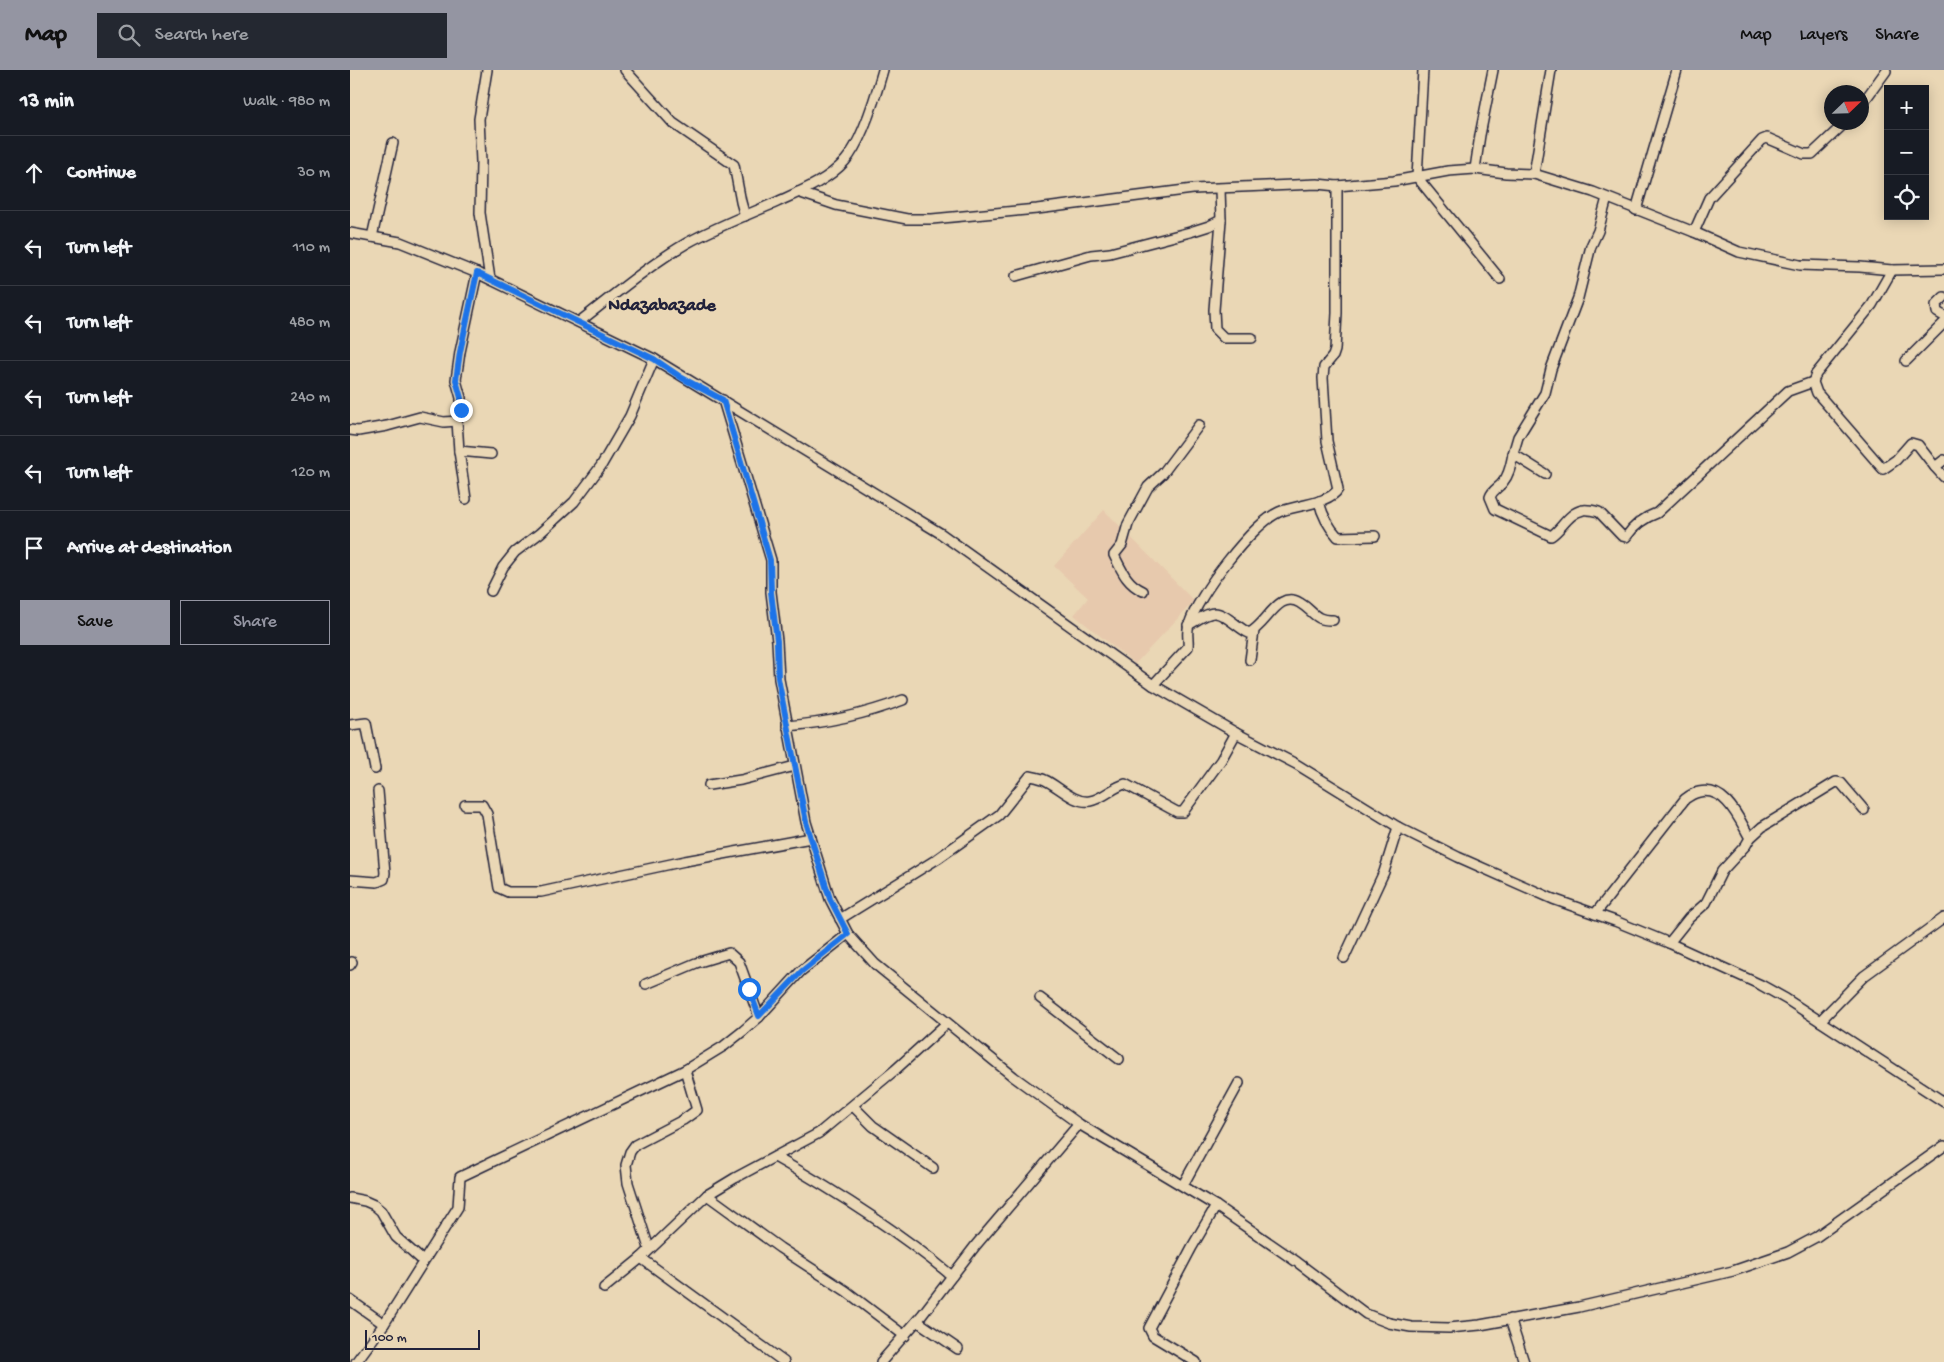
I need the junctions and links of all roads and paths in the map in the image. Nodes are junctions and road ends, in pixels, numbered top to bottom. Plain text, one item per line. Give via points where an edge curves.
1 (487, 70) edge
2 (625, 70) edge
3 (883, 70) edge
4 (1423, 70) edge
5 (1493, 70) edge
6 (1551, 70) edge
7 (1677, 70) edge
8 (1886, 71) edge
9 (1869, 94) edge
10 (1838, 130) edge
11 (392, 143) dead end
12 (1475, 169) junction
13 (1534, 174) junction
14 (1417, 177) junction
15 (1336, 186) junction
16 (1220, 189) junction
17 (798, 192) junction
18 (1607, 198) junction
19 (1636, 210) junction
20 (745, 216) junction
21 (1221, 220) junction
22 (1694, 232) junction
23 (350, 233) edge
24 (372, 237) junction
25 (1944, 269) edge
26 (1892, 270) junction
27 (477, 273) junction
28 (1016, 276) dead end
29 (490, 279) junction
30 (1500, 279) dead end
31 (1944, 297) edge
32 (1944, 316) edge
33 (579, 322) junction
34 (1944, 324) edge
35 (1252, 338) dead end
36 (654, 359) junction
37 (1906, 361) dead end
38 (1813, 382) junction
39 (723, 400) junction
40 (457, 421) junction
41 (1199, 426) dead end
42 (350, 430) edge
43 (459, 451) junction
44 (491, 454) dead end
45 (1512, 454) junction
46 (1944, 460) edge
47 (1935, 467) junction
48 (1544, 474) dead end
49 (1944, 477) edge
50 (466, 499) dead end
51 (1319, 501) junction
52 (1375, 536) dead end
53 (491, 591) dead end
54 (1143, 591) dead end
55 (1201, 598) junction
56 (1215, 613) junction
57 (1333, 620) dead end
58 (1188, 625) junction
59 (1254, 631) junction
60 (1250, 660) dead end
61 (1153, 685) junction
62 (903, 700) dead end
63 (350, 725) edge
64 (787, 726) junction
65 (1236, 733) junction
66 (795, 766) junction
67 (375, 769) dead end
68 (709, 785) dead end
69 (378, 791) dead end
70 (466, 805) dead end
71 (1864, 810) dead end
72 (1398, 827) junction
73 (811, 838) junction
74 (1750, 838) junction
75 (350, 880) edge
76 (1595, 914) junction
77 (1944, 918) edge
78 (840, 919) junction
79 (848, 934) junction
80 (1669, 943) junction
81 (1344, 958) dead end
82 (646, 984) dead end
83 (1040, 998) dead end
84 (759, 1016) junction
85 (1820, 1021) junction
86 (947, 1023) junction
87 (1120, 1059) dead end
88 (685, 1070) junction
89 (1239, 1083) dead end
90 (1944, 1102) edge
91 (853, 1106) junction
92 (1079, 1124) junction
93 (1944, 1146) edge
94 (775, 1157) junction
95 (932, 1168) dead end
96 (1183, 1185) junction
97 (707, 1195) junction
98 (350, 1198) edge
99 (1216, 1206) junction
100 (649, 1248) junction
101 (641, 1258) junction
102 (423, 1261) junction
103 (952, 1276) junction
104 (604, 1288) dead end
105 (350, 1300) edge
106 (1510, 1319) junction
107 (917, 1321) junction
108 (384, 1324) junction
109 (905, 1336) junction
110 (958, 1349) dead end
111 (356, 1362) edge
112 (784, 1362) edge
113 (881, 1362) edge
114 (1196, 1362) edge
115 (1524, 1362) edge

1 - 29 street via 479,119 480,213
2 - 20 street via 673,122 734,165
3 - 17 street via 860,135 847,159 832,174
4 - 14 street
5 - 12 street
6 - 13 street
7 - 19 street
8 - 9 street
10 - 22 street via 1812,154 1804,154 1768,138 1762,140 1710,198
11 - 24 street
12 - 13 street
12 - 14 street
13 - 18 street
14 - 15 street
14 - 30 street
15 - 16 street
15 - 51 street via 1337,313 1333,356 1324,367 1323,378 1327,441 1338,489 1336,494
16 - 17 street via 1164,192 932,219 907,219 836,205
16 - 21 street
17 - 20 street
18 - 19 street
18 - 45 street via 1578,298 1545,393 1518,437
19 - 22 street
20 - 33 street via 686,244
21 - 28 street via 1190,232
21 - 35 street via 1215,329 1224,338
22 - 26 street via 1739,252 1783,261
23 - 24 street
24 - 27 street via 400,242
25 - 26 street
26 - 38 street via 1872,305
27 - 29 street
27 - 40 street via 457,370 461,410
29 - 33 street
31 - 32 street via 1936,305 1937,312
33 - 36 street
34 - 37 street
36 - 39 street
36 - 53 street via 630,416 601,466 574,502 515,552
38 - 45 street via 1788,391 1657,513 1634,525 1626,537 1599,512 1583,510 1569,517 1551,536 1495,509 1490,497 1492,490 1503,482 1509,472
38 - 47 street via 1817,393 1883,469 1911,443 1918,445
39 - 61 street via 940,533
39 - 64 street via 770,560 778,678
40 - 42 street via 420,417 386,426
40 - 43 street
41 - 54 street via 1163,473 1148,487 1114,555 1124,577 1133,587
43 - 44 street
43 - 50 street
45 - 48 street
46 - 47 street
47 - 49 street
51 - 52 street via 1321,511 1338,537
51 - 55 street via 1279,512 1262,524 1213,579
55 - 56 street
55 - 58 street
56 - 58 street
56 - 59 street via 1222,614 1242,630
57 - 59 street via 1323,621 1305,605 1288,598
58 - 61 street via 1188,647
59 - 60 street
61 - 65 street
62 - 64 street via 860,714
63 - 67 street via 366,723
64 - 66 street
65 - 72 street via 1296,764
65 - 78 street via 1221,760 1183,812 1177,812 1125,784 1090,802 1074,798 1044,779 1030,776 999,816
66 - 68 street
66 - 73 street
69 - 75 street via 384,879 377,882
70 - 73 street via 482,805 487,814 498,888 508,892 541,892
71 - 74 street via 1841,783 1836,782
72 - 76 street via 1553,899
72 - 81 street via 1384,872
73 - 78 street via 830,899
74 - 76 street via 1723,796 1698,792 1685,799
74 - 80 street via 1722,871 1706,903
76 - 80 street
77 - 85 street via 1864,976
78 - 79 street
79 - 84 street via 802,971
79 - 86 street via 875,964
80 - 85 street via 1761,985
82 - 84 street via 730,953 739,962
83 - 87 street
84 - 88 street via 724,1046
85 - 90 street
86 - 91 street
86 - 92 street
88 - 100 street via 697,1110 667,1130 635,1145 626,1164 628,1183
88 - 102 street via 460,1177 458,1208
89 - 96 street
91 - 94 street via 819,1134
91 - 95 street via 873,1126
92 - 96 street
92 - 103 street
93 - 106 street via 1816,1237 1788,1252 1733,1271 1579,1307
94 - 97 street
94 - 103 street via 855,1205
96 - 99 street
97 - 100 street
97 - 109 street
98 - 102 street via 374,1205 381,1211 396,1237
99 - 106 street via 1366,1314 1389,1324 1449,1328
99 - 114 street via 1149,1328 1153,1336
100 - 101 street
101 - 104 street
101 - 112 street
102 - 108 street
103 - 107 street
105 - 108 street
106 - 115 street
107 - 109 street
107 - 110 street
108 - 111 street
109 - 113 street

